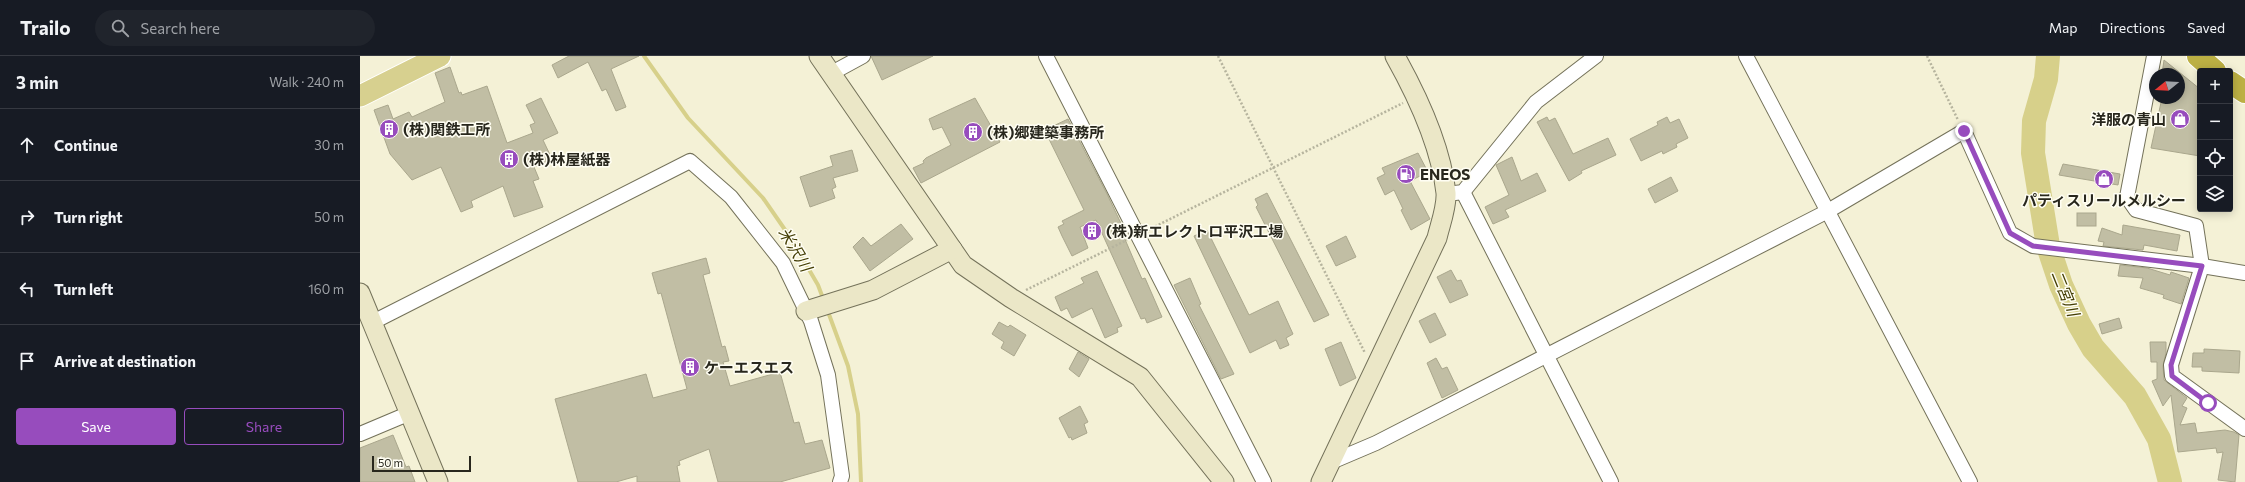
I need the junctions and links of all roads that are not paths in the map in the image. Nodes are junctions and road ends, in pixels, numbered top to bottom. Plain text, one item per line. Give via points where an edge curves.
1 (440, 56) edge
2 (819, 56) edge
3 (863, 56) edge
4 (1046, 56) edge
5 (1395, 56) edge
6 (1596, 56) edge
7 (1746, 56) edge
8 (2154, 56) edge
9 (2198, 56) edge
10 (2212, 68) edge
11 (830, 74) junction
12 (2233, 84) edge
13 (2245, 92) edge
14 (360, 96) edge
15 (1454, 193) junction
16 (1828, 211) junction
17 (952, 250) junction
18 (2202, 266) junction
19 (2245, 274) edge
20 (360, 292) edge
21 (806, 311) junction
22 (373, 322) junction
23 (1545, 355) junction
24 (410, 413) junction
25 (2245, 428) edge
26 (360, 434) edge
27 (1330, 463) junction
28 (438, 482) edge
29 (840, 482) edge
30 (1224, 482) edge
31 (1264, 482) edge
32 (1320, 482) edge
33 (1611, 482) edge
34 (1970, 482) edge

1 - 14 main road
2 - 11 street
3 - 11 street
4 - 31 street
5 - 15 street via 1416,96
6 - 15 street via 1536,102
7 - 16 street
8 - 18 street via 2127,197 2136,210 2196,226
9 - 10 highway
11 - 17 street
12 - 13 highway
15 - 23 street
15 - 27 street via 1437,238
16 - 18 street via 1964,131 2010,233 2033,246
16 - 23 street
16 - 34 street
17 - 21 street via 873,290
17 - 30 street via 963,265 1011,298 1140,376
18 - 19 street
18 - 25 street via 2171,365 2172,376
20 - 22 street
21 - 22 street via 783,263 752,221 732,197 690,161
21 - 29 street via 828,375 842,476
22 - 24 street
23 - 27 street via 1376,443
23 - 33 street
24 - 26 street
24 - 28 street
27 - 32 street

